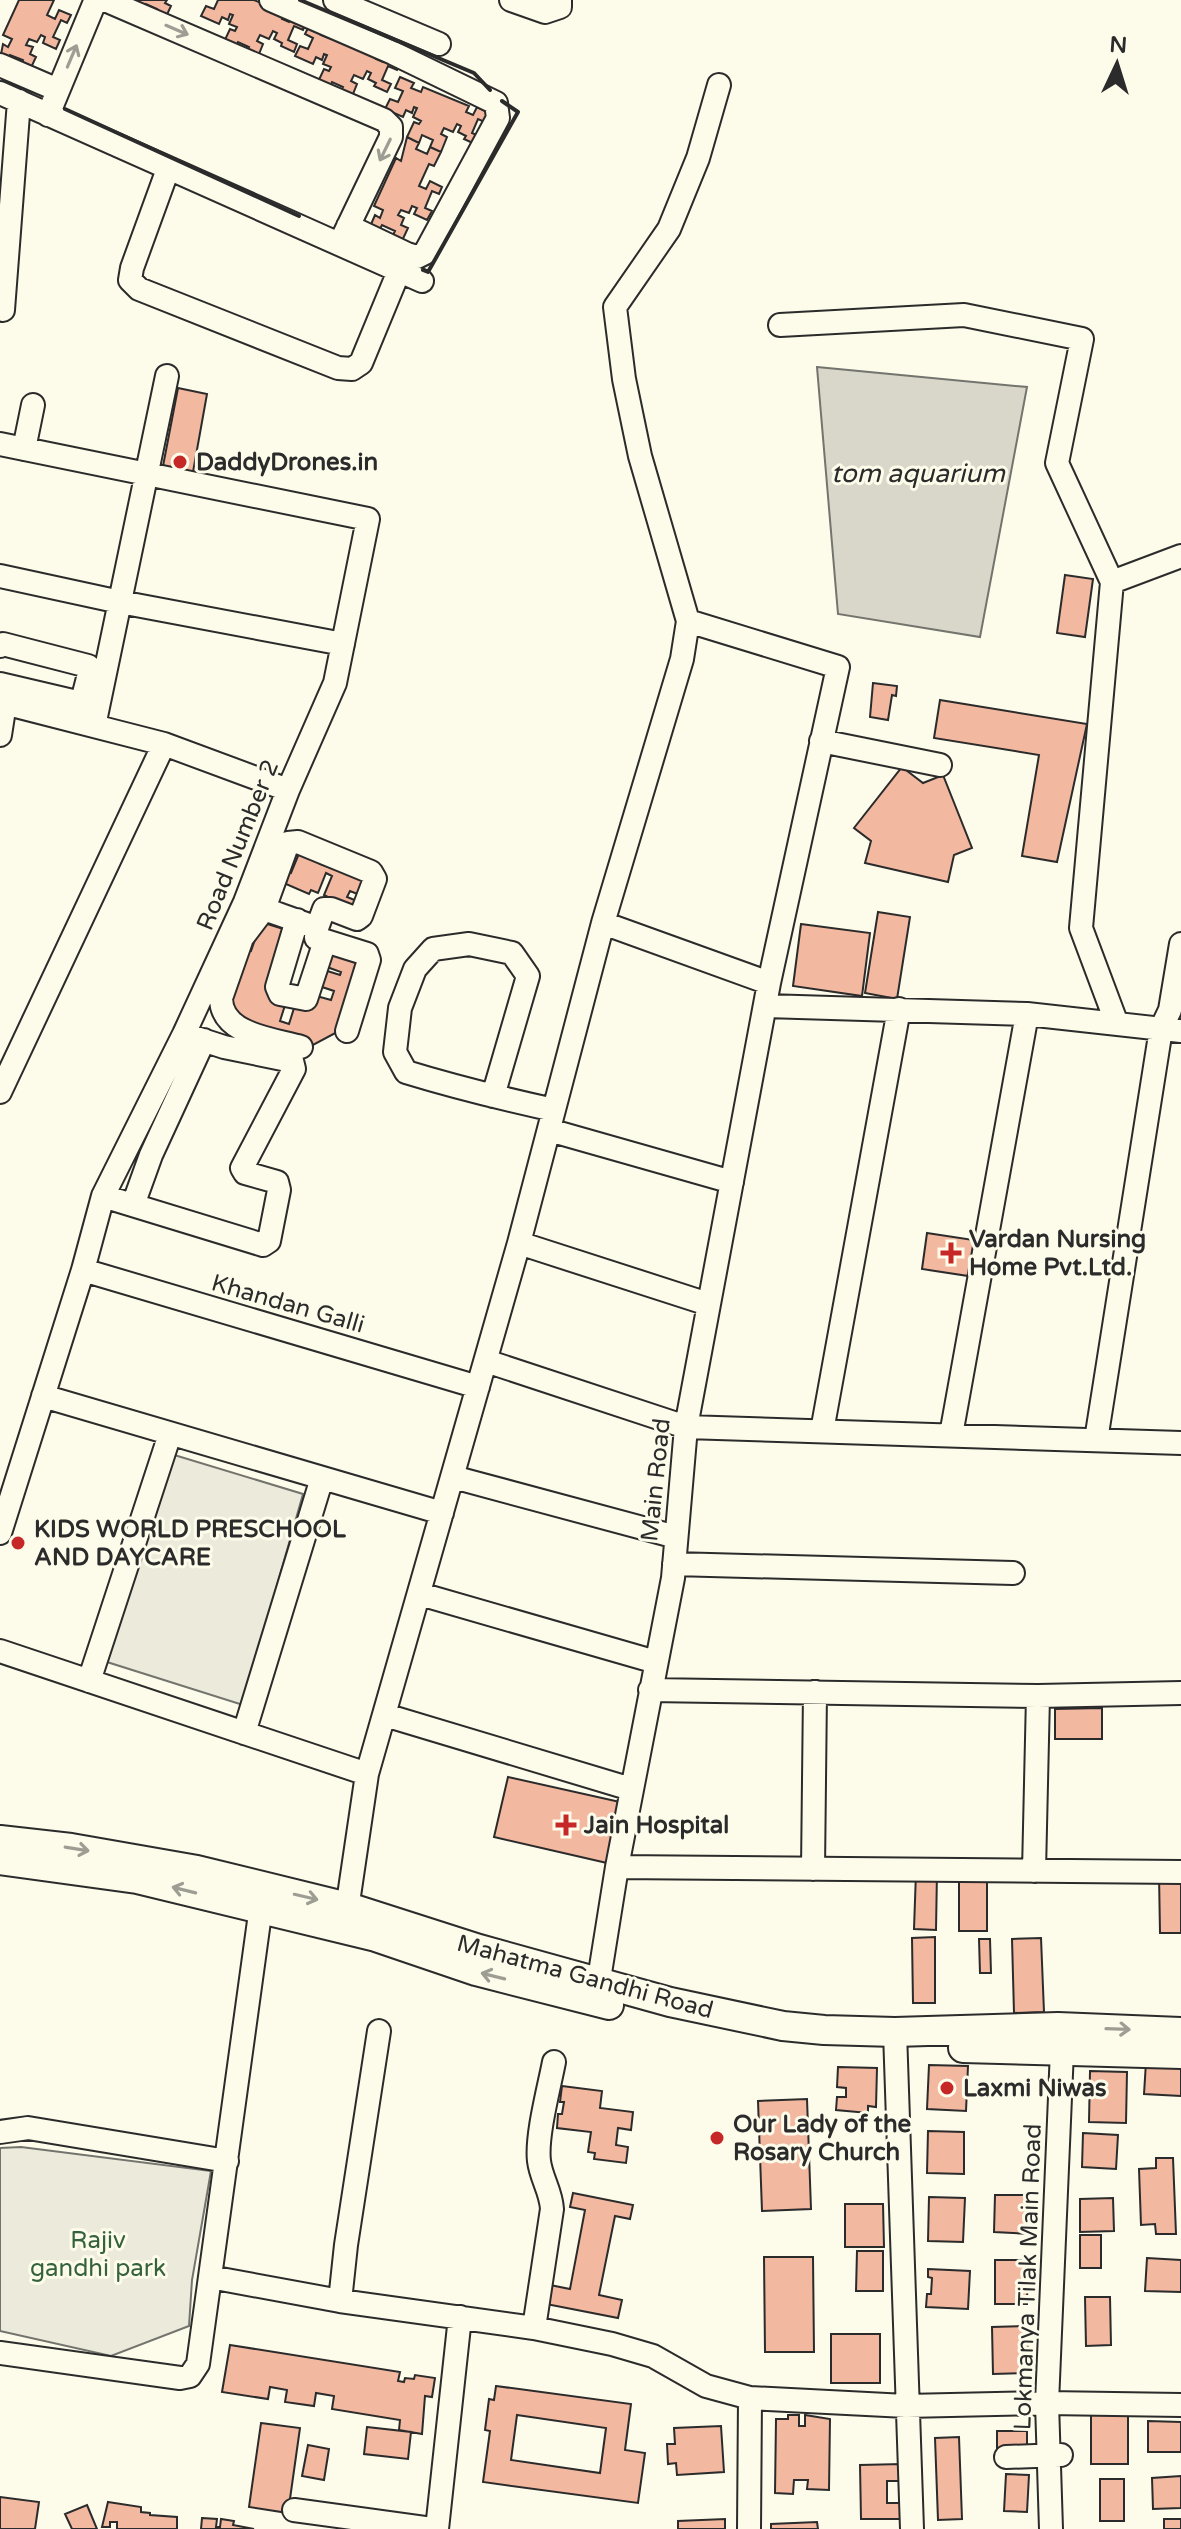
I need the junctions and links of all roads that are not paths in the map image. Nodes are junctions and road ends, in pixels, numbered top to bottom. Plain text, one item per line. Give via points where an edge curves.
1 (103, 0) edge
2 (271, 0) edge
3 (335, 0) edge
4 (511, 0) edge
5 (560, 0) edge
6 (439, 44) dead end
7 (0, 65) edge
8 (719, 85) dead end
9 (58, 90) junction
10 (10, 97) edge
11 (48, 115) junction
12 (168, 169) junction
13 (343, 236) junction
14 (399, 271) junction
15 (422, 281) dead end
16 (3, 310) dead end
17 (780, 325) dead end
18 (167, 376) dead end
19 (33, 405) dead end
20 (0, 444) edge
21 (24, 449) junction
22 (147, 474) junction
23 (1181, 556) edge
24 (0, 576) edge
25 (1112, 582) junction
26 (120, 602) junction
27 (688, 621) junction
28 (343, 644) junction
29 (0, 646) edge
30 (2, 696) edge
31 (84, 717) junction
32 (0, 735) edge
33 (821, 741) junction
34 (164, 744) junction
35 (940, 765) dead end
36 (288, 790) junction
37 (254, 905) junction
38 (603, 923) junction
39 (313, 930) junction
40 (1181, 944) edge
41 (767, 995) junction
42 (899, 1009) junction
43 (1027, 1014) junction
44 (1117, 1024) junction
45 (1171, 1030) edge
46 (347, 1031) dead end
47 (194, 1037) junction
48 (301, 1047) dead end
49 (0, 1092) edge
50 (493, 1096) junction
51 (551, 1120) junction
52 (732, 1182) junction
53 (103, 1196) junction
54 (133, 1205) junction
55 (519, 1243) junction
56 (83, 1270) junction
57 (708, 1304) junction
58 (486, 1361) junction
59 (478, 1387) junction
60 (43, 1396) junction
61 (686, 1427) junction
62 (822, 1431) junction
63 (170, 1434) junction
64 (951, 1435) junction
65 (1096, 1440) junction
66 (1181, 1443) edge
67 (453, 1477) junction
68 (322, 1478) junction
69 (442, 1513) junction
70 (1, 1529) edge
71 (676, 1537) junction
72 (674, 1564) junction
73 (1013, 1573) dead end
74 (420, 1594) junction
75 (0, 1651) edge
76 (656, 1662) junction
77 (89, 1681) junction
78 (650, 1690) junction
79 (815, 1692) junction
80 (1181, 1693) edge
81 (1038, 1696) junction
82 (385, 1715) junction
83 (244, 1733) junction
84 (367, 1774) junction
85 (631, 1789) junction
86 (0, 1840) edge
87 (0, 1860) edge
88 (617, 1867) junction
89 (813, 1869) junction
90 (1034, 1871) junction
91 (1181, 1872) edge
92 (262, 1898) junction
93 (346, 1918) junction
94 (597, 1992) junction
95 (379, 2031) dead end
96 (1181, 2032) edge
97 (895, 2039) junction
98 (1066, 2039) junction
99 (1181, 2054) edge
100 (554, 2062) dead end
101 (0, 2132) edge
102 (227, 2161) junction
103 (210, 2277) junction
104 (340, 2301) junction
105 (460, 2317) junction
106 (534, 2328) junction
107 (0, 2353) edge
108 (750, 2398) junction
109 (1054, 2403) junction
110 (1181, 2405) edge
111 (906, 2406) junction
112 (1055, 2455) junction
113 (1006, 2457) dead end
114 (294, 2510) dead end
115 (435, 2529) edge
116 (749, 2529) edge
117 (912, 2529) edge
118 (1051, 2529) edge
119 (1063, 2529) edge

9 -> 1 street via 94,4
1 -> 13 street via 384,120 391,137
2 - 13 street via 496,103 498,118 425,253 417,257
3 - 6 street
4 - 5 street via 545,12 560,7
7 - 9 street
8 - 27 street via 698,158 669,229 615,307 640,456
9 - 11 street
10 - 11 street
10 - 16 street
11 - 12 street
12 - 13 street
12 - 14 street via 132,268 130,280 139,289 352,369 361,363
13 - 14 street
14 - 15 street
17 - 25 street via 964,315 1082,339 1057,463
18 - 22 street
19 - 21 street
20 - 21 street, Road Number 2
21 - 22 street, Road Number 2
22 - 26 street
22 - 28 street, Road Number 2 via 368,519
23 - 25 street
24 - 26 street
25 - 44 street via 1081,928
26 - 28 street
26 - 31 street
27 - 33 street, Main Road via 838,667
27 - 38 street via 682,659
28 - 36 street, Road Number 2 via 335,683
29 - 31 street via 88,666
30 - 31 street
30 - 32 street
31 - 34 street
33 - 35 street
33 - 41 street, Main Road
34 - 36 street
34 - 49 street
36 - 37 street, Road Number 2
37 - 39 street
37 - 39 street via 288,843 298,842 371,872 375,879 361,916 324,909
37 - 47 street, Road Number 2
37 - 48 street via 221,1008 227,1020 245,1032
38 - 41 street
38 - 51 street
39 - 46 street via 367,954
40 - 45 street
41 - 42 street
41 - 52 street, Main Road
42 - 43 street
42 - 62 street
43 - 44 street
43 - 64 street
44 - 45 street
45 - 65 street
47 - 53 street, Road Number 2
47 - 54 street
47 - 54 street via 292,1061 294,1069 242,1168 277,1182 269,1241 263,1245
50 - 50 street via 406,1072 395,1052 400,1008 415,969 433,949 469,944 512,953 528,976
50 - 51 street
51 - 52 street
51 - 55 street
52 - 57 street, Main Road
53 - 54 street
53 - 56 street, Road Number 2
55 - 57 street
55 - 58 street
56 - 59 street, Khandan Galli
56 - 60 street, Road Number 2
57 - 61 street, Main Road
58 - 59 street
58 - 61 street
59 - 67 street
60 - 63 street
60 - 70 street, Road Number 2
61 - 62 street
61 - 71 street, Main Road
62 - 64 street
63 - 68 street
63 - 77 street
64 - 65 street
65 - 66 street
67 - 69 street
67 - 71 street
68 - 69 street
68 - 83 street
69 - 74 street
71 - 72 street, Main Road
72 - 73 street
72 - 76 street, Main Road
74 - 76 street
74 - 82 street
75 - 77 street
76 - 78 street, Main Road
77 - 83 street
78 - 79 street
78 - 85 street, Main Road
79 - 81 street
79 - 89 street
80 - 81 street
81 - 90 street
82 - 84 street
82 - 85 street
83 - 84 street
84 - 93 street
85 - 88 street, Main Road
86 -> 92 main road, Mahatma Gandhi Road via 197,1870
92 -> 87 main road, Mahatma Gandhi Road
88 - 89 street
88 - 94 street, Main Road
89 - 90 street
90 - 91 street
92 - 93 main road, Mahatma Gandhi Road
92 - 102 street
93 - 94 main road, Mahatma Gandhi Road via 376,1937 476,1971
94 - 97 main road, Mahatma Gandhi Road via 764,2038 813,2043
95 - 104 street
98 -> 96 main road, Mahatma Gandhi Road
97 - 98 main road, Mahatma Gandhi Road
97 - 111 street
98 - 99 main road, Mahatma Gandhi Road
98 - 109 street, Lokmanya Tilak Main Road
100 - 106 street via 539,2147 552,2209
101 - 102 street via 28,2128
102 - 103 street
103 - 104 street
103 - 107 street via 198,2364 190,2376
104 - 105 street
105 - 106 street
105 - 115 street
106 - 108 street via 653,2356 706,2386
108 - 111 street
108 - 116 street
109 - 110 street
109 - 111 street
109 - 112 street, Lokmanya Tilak Main Road
111 - 117 street
112 - 113 street
112 - 118 street, Lokmanya Tilak Main Road
112 - 119 street, Lokmanya Tilak Main Road
114 - 115 street

